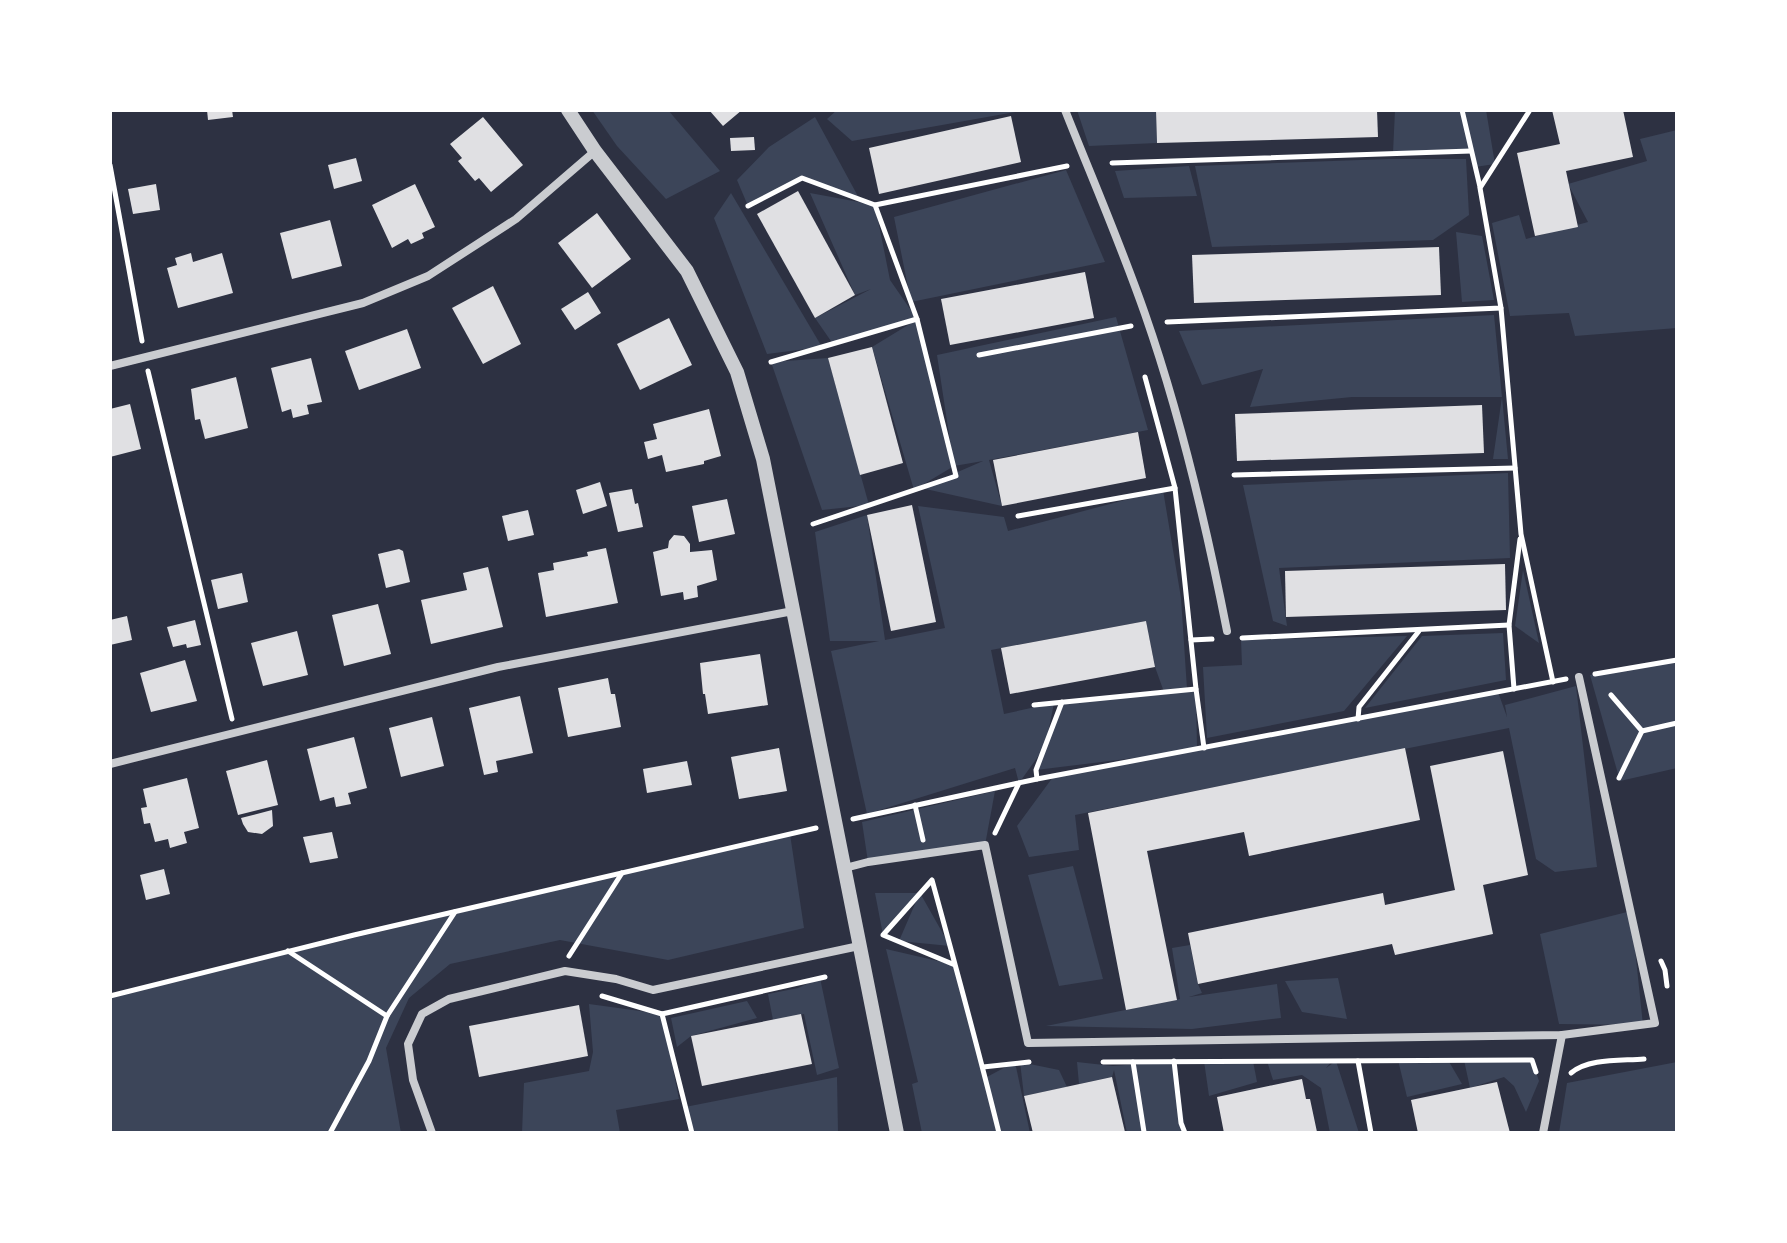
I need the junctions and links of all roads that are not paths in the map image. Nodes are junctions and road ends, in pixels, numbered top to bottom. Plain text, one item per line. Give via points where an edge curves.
1 (568, 110) edge
2 (1065, 110) edge
3 (595, 151) junction
4 (110, 366) edge
5 (793, 611) junction
6 (1227, 631) dead end
7 (1579, 677) road end
8 (110, 764) edge
9 (845, 868) junction
10 (859, 946) junction
11 (1562, 1035) junction
12 (432, 1133) edge
13 (897, 1133) edge
14 (1543, 1133) edge

1 - 3 street
2 - 6 street via 1149,324 1207,527
3 - 4 street via 516,219 428,276 363,303
3 - 5 street via 687,271 737,372 763,459
5 - 8 street via 498,667
5 - 9 street
7 - 11 street via 1655,1023
9 - 10 street
9 - 11 street via 985,845 1028,1043
10 - 12 street via 653,990 559,972 449,999 422,1014 408,1044 413,1080
10 - 13 street
11 - 14 street

